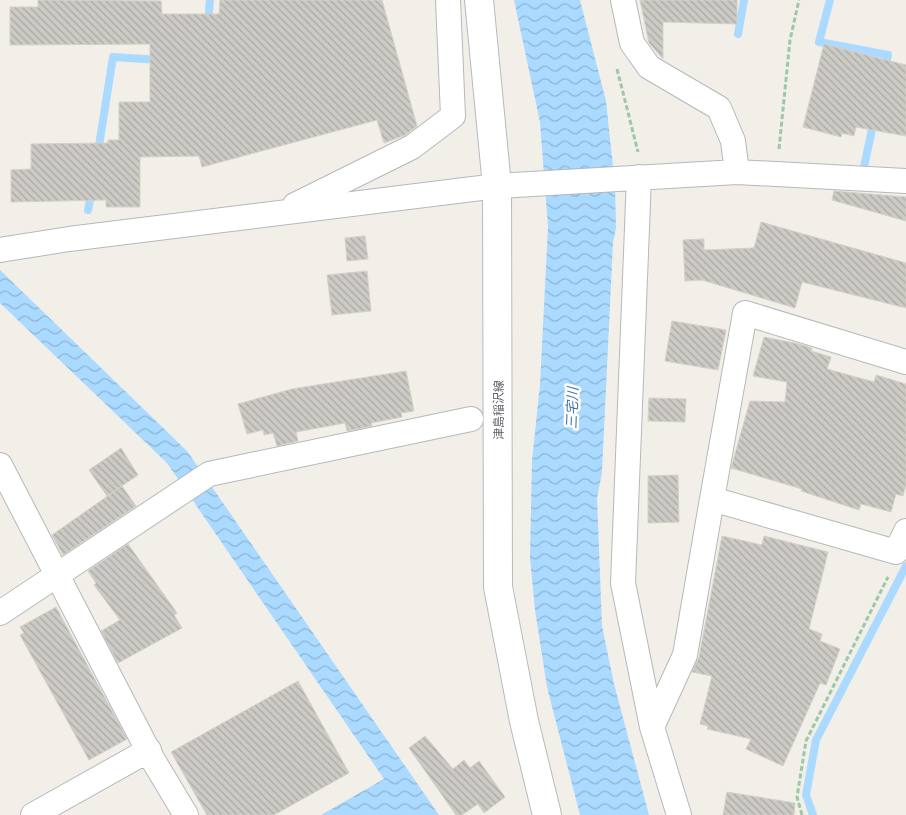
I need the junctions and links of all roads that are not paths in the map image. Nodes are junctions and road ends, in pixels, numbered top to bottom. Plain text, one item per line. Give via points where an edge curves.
1 (448, 0) edge
2 (479, 0) edge
3 (623, 0) edge
4 (737, 172) junction
5 (632, 177) junction
6 (906, 181) edge
7 (497, 186) junction
8 (278, 213) junction
9 (0, 250) edge
10 (906, 362) edge
11 (471, 419) dead end
12 (0, 464) edge
13 (712, 499) junction
14 (906, 531) edge
15 (57, 575) junction
16 (0, 613) edge
17 (652, 727) junction
18 (149, 750) junction
19 (33, 815) edge
20 (186, 815) edge
21 (548, 815) edge
22 (679, 815) edge

1 - 8 street via 453,116 412,147
2 - 7 main road, 津島稲沢線
3 - 4 street via 632,42 648,67 719,108 733,141
4 - 5 street
4 - 6 street
5 - 7 street
5 - 17 street via 623,583
7 - 8 street
7 - 21 main road, 津島稲沢線 via 498,587 524,721
8 - 9 street
10 - 13 street via 745,313
11 - 15 street via 209,474
12 - 15 street
13 - 14 street via 896,552
13 - 17 street via 685,655
15 - 16 street
15 - 18 street
17 - 22 street
18 - 19 street
18 - 20 street

